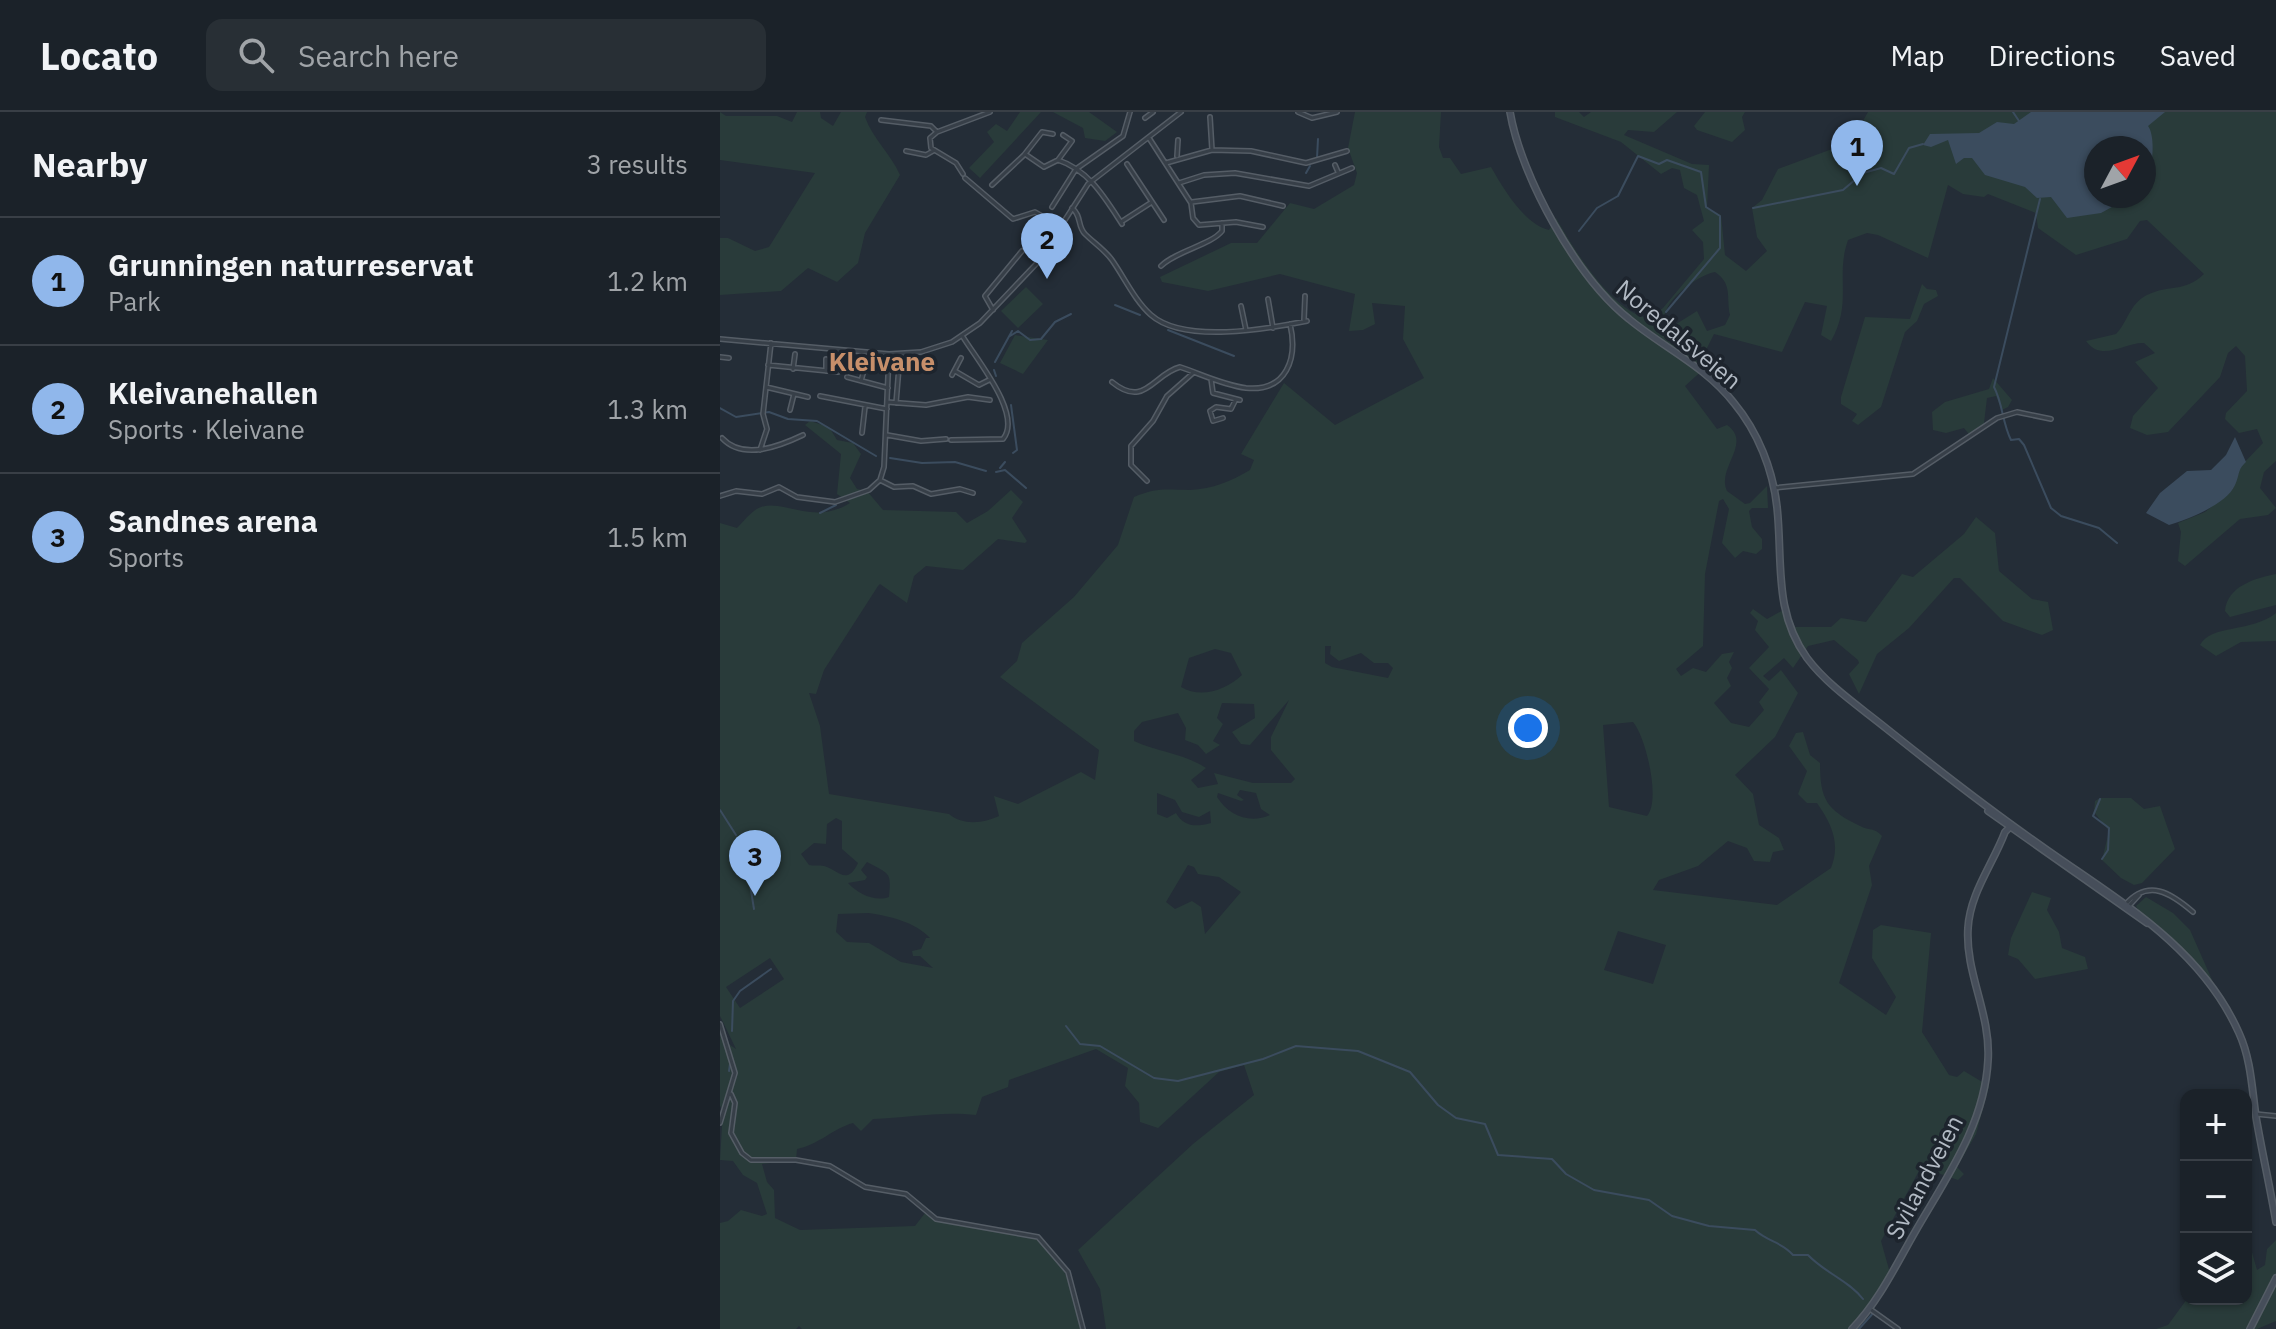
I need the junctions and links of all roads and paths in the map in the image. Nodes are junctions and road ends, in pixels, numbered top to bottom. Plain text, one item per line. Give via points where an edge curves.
1 (990, 112) edge
2 (1130, 112) edge
3 (1153, 112) edge
4 (1181, 112) edge
5 (1298, 112) edge
6 (1337, 112) edge
7 (1510, 112) edge
8 (981, 114) edge
9 (1175, 114) edge
10 (1210, 117) dead end
11 (1145, 118) dead end
12 (881, 120) dead end
13 (937, 132) junction
14 (1053, 134) dead end
15 (1063, 135) dead end
16 (1149, 138) junction
17 (1178, 140) dead end
18 (934, 150) junction
19 (1212, 150) junction
20 (906, 151) dead end
21 (1347, 151) dead end
22 (1025, 154) junction
23 (1177, 158) junction
24 (1058, 160) junction
25 (1166, 163) junction
26 (1335, 165) dead end
27 (1008, 168) junction
28 (1352, 168) dead end
29 (1076, 169) junction
30 (1012, 172) dead end
31 (1125, 172) dead end
32 (1338, 172) junction
33 (1091, 181) junction
34 (1179, 183) junction
35 (992, 185) dead end
36 (1152, 202) junction
37 (1191, 203) junction
38 (1275, 203) junction
39 (1283, 206) dead end
40 (1052, 207) dead end
41 (1273, 209) dead end
42 (1071, 210) junction
43 (1045, 217) junction
44 (1164, 220) dead end
45 (1222, 223) junction
46 (1061, 227) junction
47 (1257, 232) dead end
48 (1030, 240) dead end
49 (1022, 251) dead end
50 (1016, 257) junction
51 (1022, 262) dead end
52 (1161, 266) dead end
53 (1305, 296) dead end
54 (1268, 299) dead end
55 (1241, 306) dead end
56 (993, 310) junction
57 (1290, 324) junction
58 (1273, 328) junction
59 (1246, 330) junction
60 (962, 336) junction
61 (720, 339) edge
62 (771, 343) junction
63 (795, 354) dead end
64 (889, 354) junction
65 (720, 357) edge
66 (729, 358) dead end
67 (961, 358) dead end
68 (826, 359) dead end
69 (930, 361) dead end
70 (866, 363) dead end
71 (768, 365) junction
72 (793, 369) junction
73 (826, 371) junction
74 (838, 372) dead end
75 (1193, 373) junction
76 (847, 377) dead end
77 (1211, 379) junction
78 (989, 380) junction
79 (861, 381) junction
80 (1112, 382) dead end
81 (766, 387) junction
82 (888, 388) junction
83 (794, 394) junction
84 (820, 396) dead end
85 (808, 397) dead end
86 (990, 400) dead end
87 (887, 402) junction
88 (896, 403) junction
89 (865, 407) junction
90 (887, 409) junction
91 (790, 410) dead end
92 (1223, 418) dead end
93 (2051, 419) dead end
94 (862, 433) dead end
95 (803, 435) dead end
96 (886, 435) junction
97 (722, 438) edge
98 (760, 450) junction
99 (880, 480) junction
100 (1147, 481) dead end
101 (1774, 488) junction
102 (973, 493) dead end
103 (720, 496) edge
104 (2011, 828) junction
105 (2126, 906) junction
106 (2193, 912) dead end
107 (720, 1024) edge
108 (731, 1094) junction
109 (2256, 1114) junction
110 (2276, 1116) edge
111 (720, 1123) edge
112 (2276, 1222) edge
113 (2276, 1278) edge
114 (1871, 1307) junction
115 (1083, 1329) edge
116 (1852, 1329) edge
117 (1898, 1329) edge
118 (2250, 1329) edge

1 - 8 street
2 - 29 street via 1120,140
3 - 11 street
4 - 9 street
5 - 6 street via 1307,118
7 - 101 main road, Noredalsveien via 1524,157 1582,269 1621,312 1726,393 1756,437
8 - 13 street
9 - 16 street
10 - 19 street
12 - 13 street via 931,126
13 - 18 street via 930,141
14 - 22 street via 1042,132
15 - 24 street via 1072,141
16 - 25 street
16 - 33 street
17 - 23 street
18 - 20 street via 926,155
18 - 43 street via 956,163 970,186 1013,219 1032,211
19 - 21 street via 1251,151 1306,163
19 - 23 street
22 - 24 street via 1044,167
22 - 27 street
23 - 25 street
24 - 29 street
25 - 34 street
26 - 32 street
27 - 30 street
27 - 35 street
28 - 32 street
29 - 33 street
29 - 40 street
31 - 36 street via 1128,166
32 - 34 street via 1309,186 1235,173
33 - 36 street via 1121,223
33 - 42 street
34 - 37 street
36 - 44 street
37 - 38 street via 1240,196
37 - 45 street via 1199,225
38 - 39 street
38 - 41 street
42 - 46 street
42 - 59 street via 1083,232 1109,256 1154,317 1199,331
43 - 46 street
43 - 48 street
45 - 47 street via 1261,226
45 - 52 street via 1217,237
46 - 56 street via 1041,259
49 - 50 street
50 - 51 street
50 - 56 street via 985,296
53 - 57 street via 1305,321
54 - 58 street
55 - 59 street
56 - 60 street
57 - 58 street
57 - 77 street via 1295,354 1274,381 1253,388
58 - 59 street
60 - 64 street via 930,350
60 - 78 street
61 - 62 street
62 - 64 street
62 - 71 street
63 - 72 street
64 - 82 street
65 - 66 street
67 - 78 street via 953,373 979,385
68 - 73 street
69 - 88 street via 897,365
70 - 79 street
71 - 72 street
71 - 81 street
72 - 73 street
73 - 74 street
75 - 77 street
75 - 80 street via 1177,367 1137,392
75 - 100 street via 1167,396 1131,446 1131,465
76 - 79 street
77 - 92 street via 1213,393 1238,399 1231,409 1210,411 1213,421
78 - 96 street via 1008,410 1006,437 921,441
79 - 82 street
81 - 83 street
81 - 98 street via 767,429
82 - 87 street
83 - 85 street
83 - 91 street
84 - 89 street
86 - 88 street
87 - 88 street
87 - 90 street
89 - 90 street
89 - 94 street
90 - 96 street
93 - 101 street via 2017,412 1997,418 1913,474
95 - 98 street
96 - 99 street
97 - 98 street via 733,446
99 - 102 street via 935,494 960,489
99 - 103 street via 869,490 838,501 798,498 779,487 762,494 736,491
101 - 104 main road, Noredalsveien via 1781,595 1801,648 1828,681
104 - 105 main road, Noredalsveien
104 - 114 main road, Svilandveien via 1974,899 1968,928 1988,1036 1982,1099 1961,1151
105 - 106 street via 2153,889 2165,891
105 - 109 main road, Noredalsveien via 2199,971 2233,1021 2247,1056
107 - 108 street via 734,1063
108 - 111 street
108 - 115 street via 731,1130 749,1159 830,1166 865,1187 906,1194 936,1219 1041,1239 1068,1272
109 - 110 street
109 - 112 main road, Noredalsveien
113 - 118 main road
114 - 116 main road, Svilandveien
114 - 117 street

